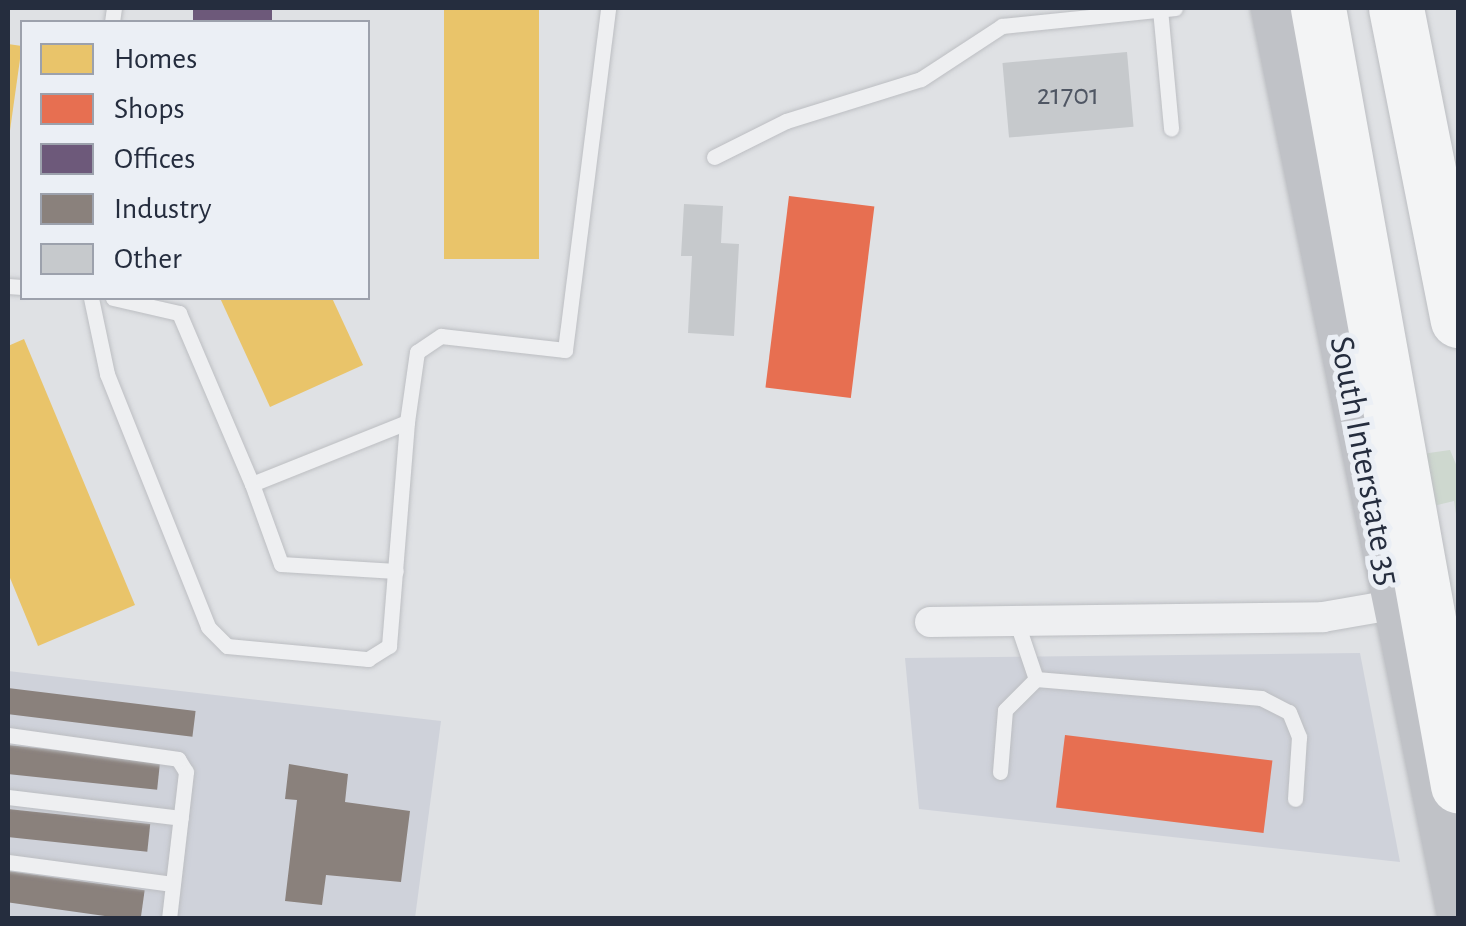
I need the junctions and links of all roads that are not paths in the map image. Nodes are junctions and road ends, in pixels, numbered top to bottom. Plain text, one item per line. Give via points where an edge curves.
1 (608, 8) edge
2 (1167, 8) edge
3 (1272, 8) edge
4 (1318, 8) edge
5 (1396, 8) edge
6 (1171, 128) dead end
7 (714, 156) dead end
8 (91, 300) edge
9 (122, 300) edge
10 (1458, 320) edge
11 (407, 422) junction
12 (252, 484) junction
13 (396, 571) junction
14 (1392, 605) junction
15 (1016, 620) junction
16 (930, 622) dead end
17 (1036, 679) junction
18 (8, 735) edge
19 (1000, 772) dead end
20 (1458, 785) edge
21 (8, 797) edge
22 (1295, 799) dead end
23 (181, 818) junction
24 (8, 862) edge
25 (173, 884) junction
26 (1458, 913) edge
27 (169, 918) edge

1 - 11 lane via 565,350 441,336 417,352
2 - 6 lane
2 - 7 lane via 1002,26 920,80 786,121
3 - 14 main road, South Interstate 35
4 - 20 highway
5 - 10 highway
8 - 13 lane via 107,374 208,627 227,646 368,659 389,646
9 - 12 lane via 179,313
11 - 12 lane
11 - 13 lane
12 - 13 lane via 281,564
14 - 15 street via 1322,617
14 - 26 main road, South Interstate 35
15 - 16 street
15 - 17 lane
17 - 19 lane via 1005,710
17 - 22 lane via 1261,698 1290,712 1299,737
18 - 23 lane via 178,758 186,772
21 - 23 lane
23 - 25 lane
24 - 25 lane
25 - 27 lane

